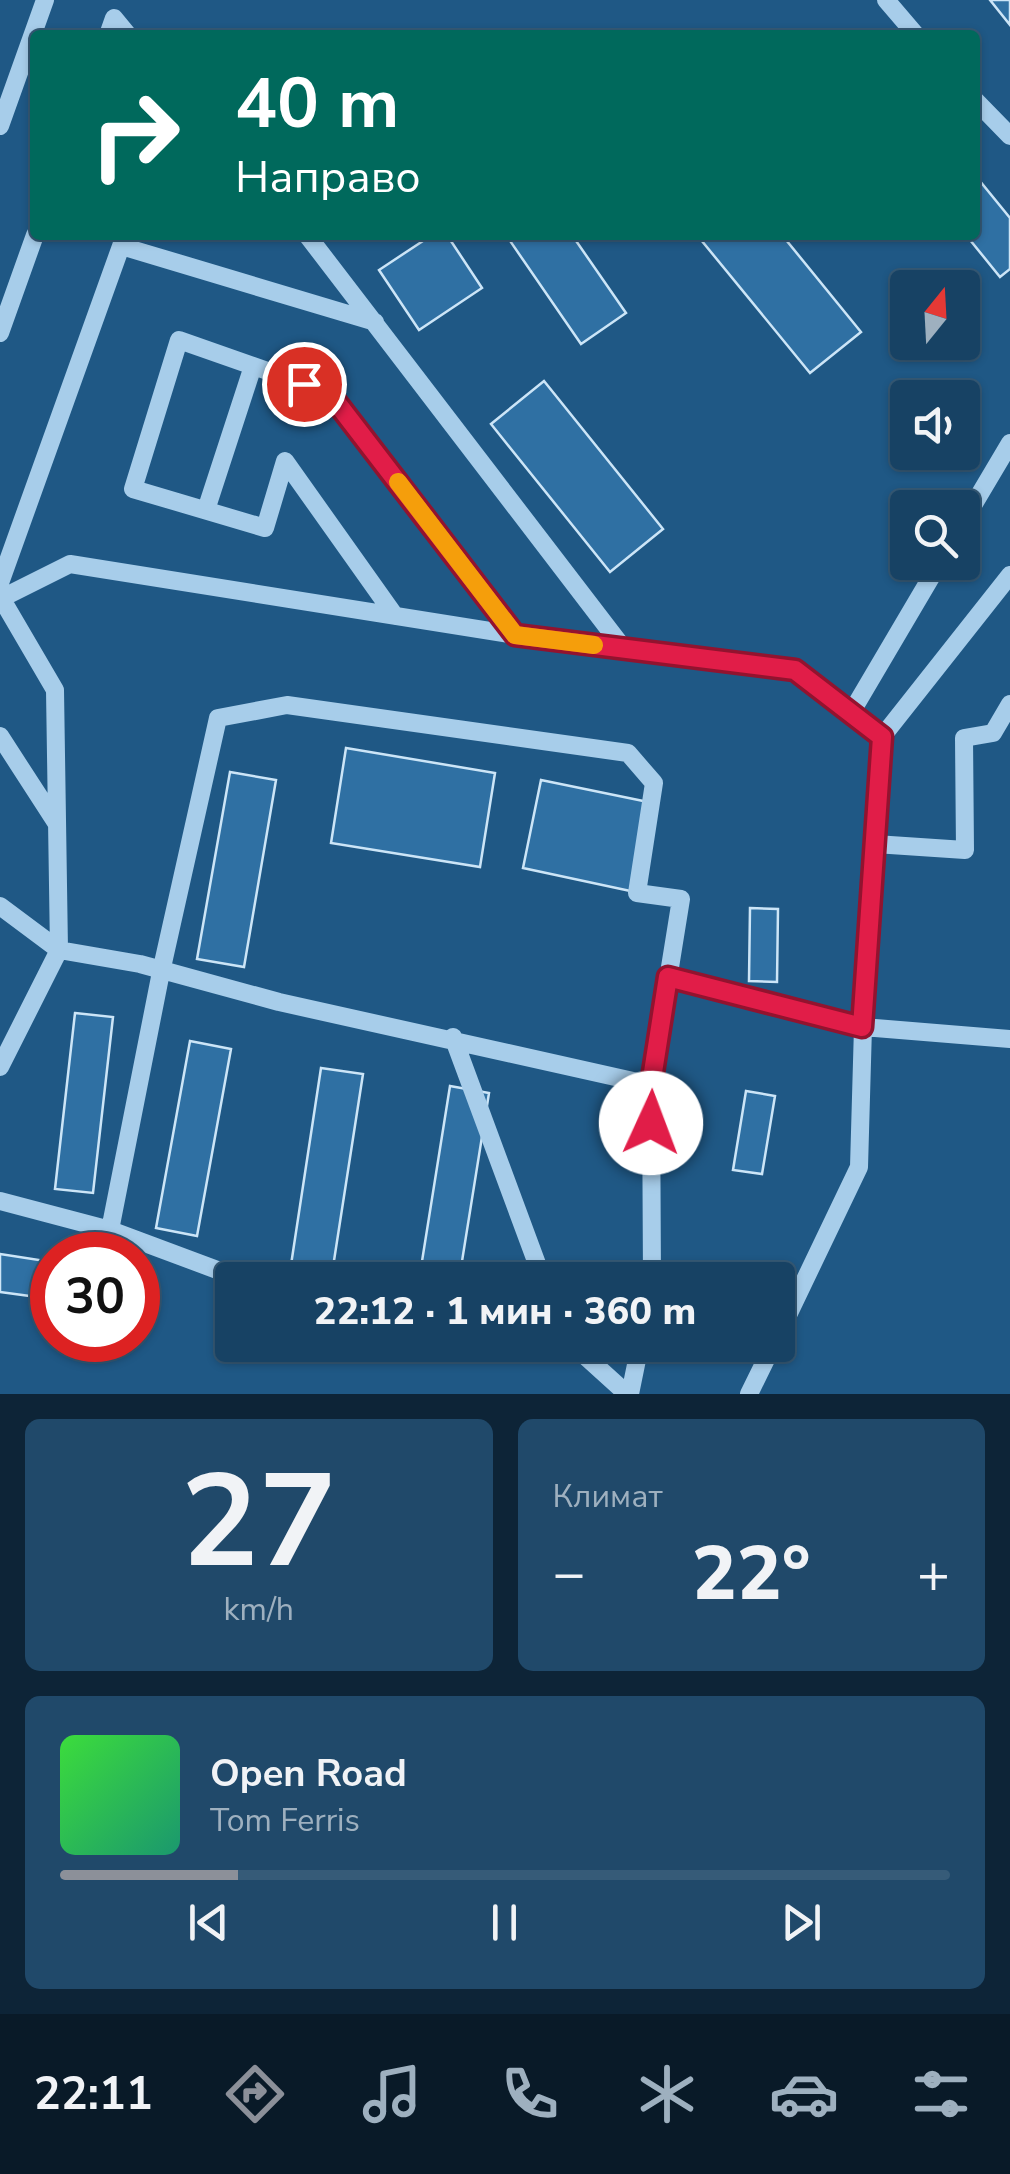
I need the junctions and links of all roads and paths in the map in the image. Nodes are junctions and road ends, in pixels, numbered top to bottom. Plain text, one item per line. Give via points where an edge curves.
1 (45, 0) edge
2 (886, 0) edge
3 (34, 30) edge
4 (110, 30) edge
5 (124, 30) edge
6 (912, 30) edge
7 (30, 42) edge
8 (980, 105) edge
9 (0, 126) edge
10 (1010, 136) edge
11 (34, 240) edge
12 (123, 240) edge
13 (311, 240) edge
14 (374, 322) junction
15 (0, 334) edge
16 (253, 366) junction
17 (1010, 443) edge
18 (980, 494) edge
19 (206, 510) junction
20 (1010, 575) edge
21 (929, 580) edge
22 (1, 592) edge
23 (395, 616) junction
24 (515, 635) junction
25 (624, 649) junction
26 (1010, 704) edge
27 (851, 713) junction
28 (0, 736) edge
29 (882, 737) junction
30 (58, 824) junction
31 (875, 844) junction
32 (0, 906) edge
33 (60, 950) junction
34 (161, 972) junction
35 (668, 977) junction
36 (862, 1027) junction
37 (453, 1038) junction
38 (1010, 1039) edge
39 (0, 1067) edge
40 (651, 1085) junction
41 (0, 1201) edge
42 (110, 1230) junction
43 (537, 1262) edge
44 (652, 1262) edge
45 (215, 1269) edge
46 (795, 1301) edge
47 (592, 1362) edge
48 (636, 1362) edge
49 (766, 1362) edge
50 (755, 1392) edge
51 (629, 1394) edge

1 - 3 street
2 - 6 street
4 - 5 street via 114,18
7 - 9 street
8 - 10 street
11 - 15 street
12 - 14 street
12 - 22 street
13 - 14 street
14 - 25 street
16 - 19 street
16 - 19 street via 179,340 134,489
16 - 24 street via 330,394
17 - 18 street
19 - 23 street via 265,528 285,460
20 - 29 street
21 - 27 street
22 - 23 street via 70,564
22 - 30 street via 56,690
23 - 24 street
24 - 25 street
25 - 27 street via 795,670
26 - 31 street via 994,733 964,738 965,850
27 - 29 street
28 - 30 street
29 - 31 street
30 - 33 street
31 - 36 street
32 - 33 street
33 - 34 street
33 - 39 street
34 - 35 street via 218,718 287,705 628,753 654,784 637,893 681,899
34 - 37 street
34 - 42 street
35 - 36 street
35 - 40 street
36 - 38 street
36 - 46 street via 859,1167
37 - 40 street
37 - 43 street
40 - 44 street
41 - 42 street
42 - 45 street
47 - 51 street
48 - 51 street
49 - 50 street

